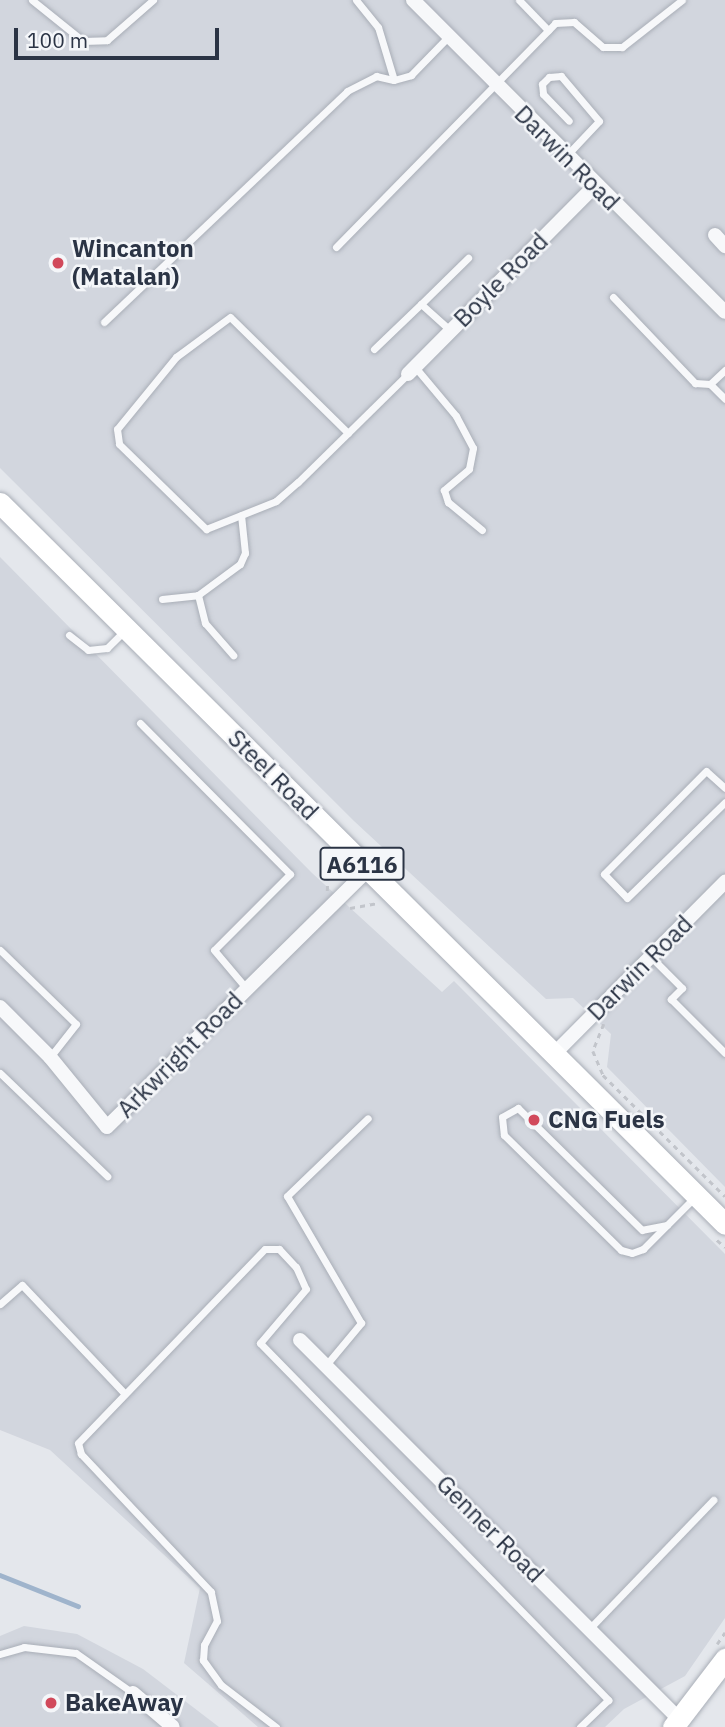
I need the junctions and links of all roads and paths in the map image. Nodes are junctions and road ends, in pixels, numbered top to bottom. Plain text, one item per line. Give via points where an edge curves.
1 (32, 0) edge
2 (153, 0) edge
3 (356, 0) edge
4 (413, 0) edge
5 (519, 0) edge
6 (682, 0) edge
7 (548, 30) junction
8 (448, 37) junction
9 (394, 80) junction
10 (492, 83) junction
11 (569, 121) dead end
12 (566, 156) junction
13 (595, 186) junction
14 (336, 247) dead end
15 (468, 258) dead end
16 (613, 297) dead end
17 (421, 304) junction
18 (725, 312) edge
19 (104, 322) dead end
20 (451, 331) junction
21 (374, 349) dead end
22 (725, 370) edge
23 (411, 371) junction
24 (710, 384) junction
25 (725, 399) edge
26 (348, 433) junction
27 (0, 503) edge
28 (241, 515) junction
29 (482, 530) dead end
30 (198, 595) junction
31 (162, 599) dead end
32 (126, 629) junction
33 (69, 635) dead end
34 (233, 655) dead end
35 (140, 723) dead end
36 (725, 788) edge
37 (725, 802) edge
38 (368, 870) junction
39 (725, 882) edge
40 (0, 950) edge
41 (651, 957) junction
42 (247, 989) junction
43 (0, 1007) edge
44 (594, 1014) junction
45 (725, 1053) edge
46 (554, 1054) junction
47 (50, 1057) junction
48 (0, 1073) edge
49 (368, 1118) dead end
50 (107, 1175) dead end
51 (697, 1195) junction
52 (725, 1196) edge
53 (725, 1224) edge
54 (667, 1225) junction
55 (0, 1304) edge
56 (300, 1339) dead end
57 (326, 1365) junction
58 (124, 1393) junction
59 (713, 1500) dead end
60 (590, 1628) junction
61 (0, 1654) edge
62 (725, 1659) edge
63 (133, 1693) joint
64 (676, 1723) edge
65 (164, 1724) edge
66 (276, 1727) edge
67 (580, 1727) edge

1 - 2 lane via 83,41 107,40
3 - 9 lane via 378,27
4 - 8 street, Darwin Road
5 - 7 lane
6 - 7 lane via 622,47 603,47 574,22 555,23
7 - 10 lane
8 - 9 lane via 411,75
8 - 10 street, Darwin Road
9 - 19 lane via 376,76 347,91
10 - 12 street, Darwin Road
10 - 14 lane
11 - 12 lane via 543,94 542,84 549,77 561,76 599,121
12 - 13 street, Darwin Road
13 - 18 street, Darwin Road
13 - 20 street, Boyle Road
15 - 17 lane
16 - 24 lane via 695,383
17 - 20 lane
17 - 21 lane
20 - 23 street, Boyle Road
22 - 24 lane
23 - 26 lane
23 - 29 lane via 452,410 470,440 469,469 444,490 448,502
24 - 25 lane
26 - 28 lane via 276,501
26 - 28 lane via 230,317 176,357 117,429 119,444 206,529
27 - 32 main road, Steel Road / A6116
28 - 30 lane via 245,554 240,564
30 - 31 lane
30 - 34 lane via 205,623
32 - 33 lane via 107,648 88,650
32 - 38 main road, Steel Road / A6116
35 - 42 lane via 290,874 214,950
36 - 37 lane via 706,771 604,874 626,898
38 - 42 street, Arkwright Road
38 - 46 main road, Steel Road / A6116
39 - 41 street, Darwin Road
40 - 47 lane via 76,1024
41 - 44 street, Darwin Road
41 - 45 lane via 682,988 671,999
42 - 47 street, Arkwright Road via 107,1127
43 - 47 street, Arkwright Road
44 - 46 street, Darwin Road
44 - 52 path via 604,1024 593,1051 603,1075
46 - 51 main road, Steel Road / A6116
48 - 50 lane
49 - 57 lane via 287,1196 360,1323
51 - 53 main road, Steel Road / A6116
51 - 54 lane
54 - 54 lane via 643,1249 621,1250 504,1135 502,1117 518,1108 642,1230
55 - 58 lane via 22,1285
56 - 57 street, Genner Road
57 - 60 street, Genner Road
58 - 66 lane via 83,1434 78,1443 81,1454 211,1592 217,1621 204,1645 203,1660 221,1685
58 - 67 lane via 265,1249 279,1249 306,1289 260,1343 608,1700
59 - 60 lane
60 - 64 street, Genner Road
61 - 63 lane via 24,1647 76,1653
62 - 64 main road
63 - 65 street

